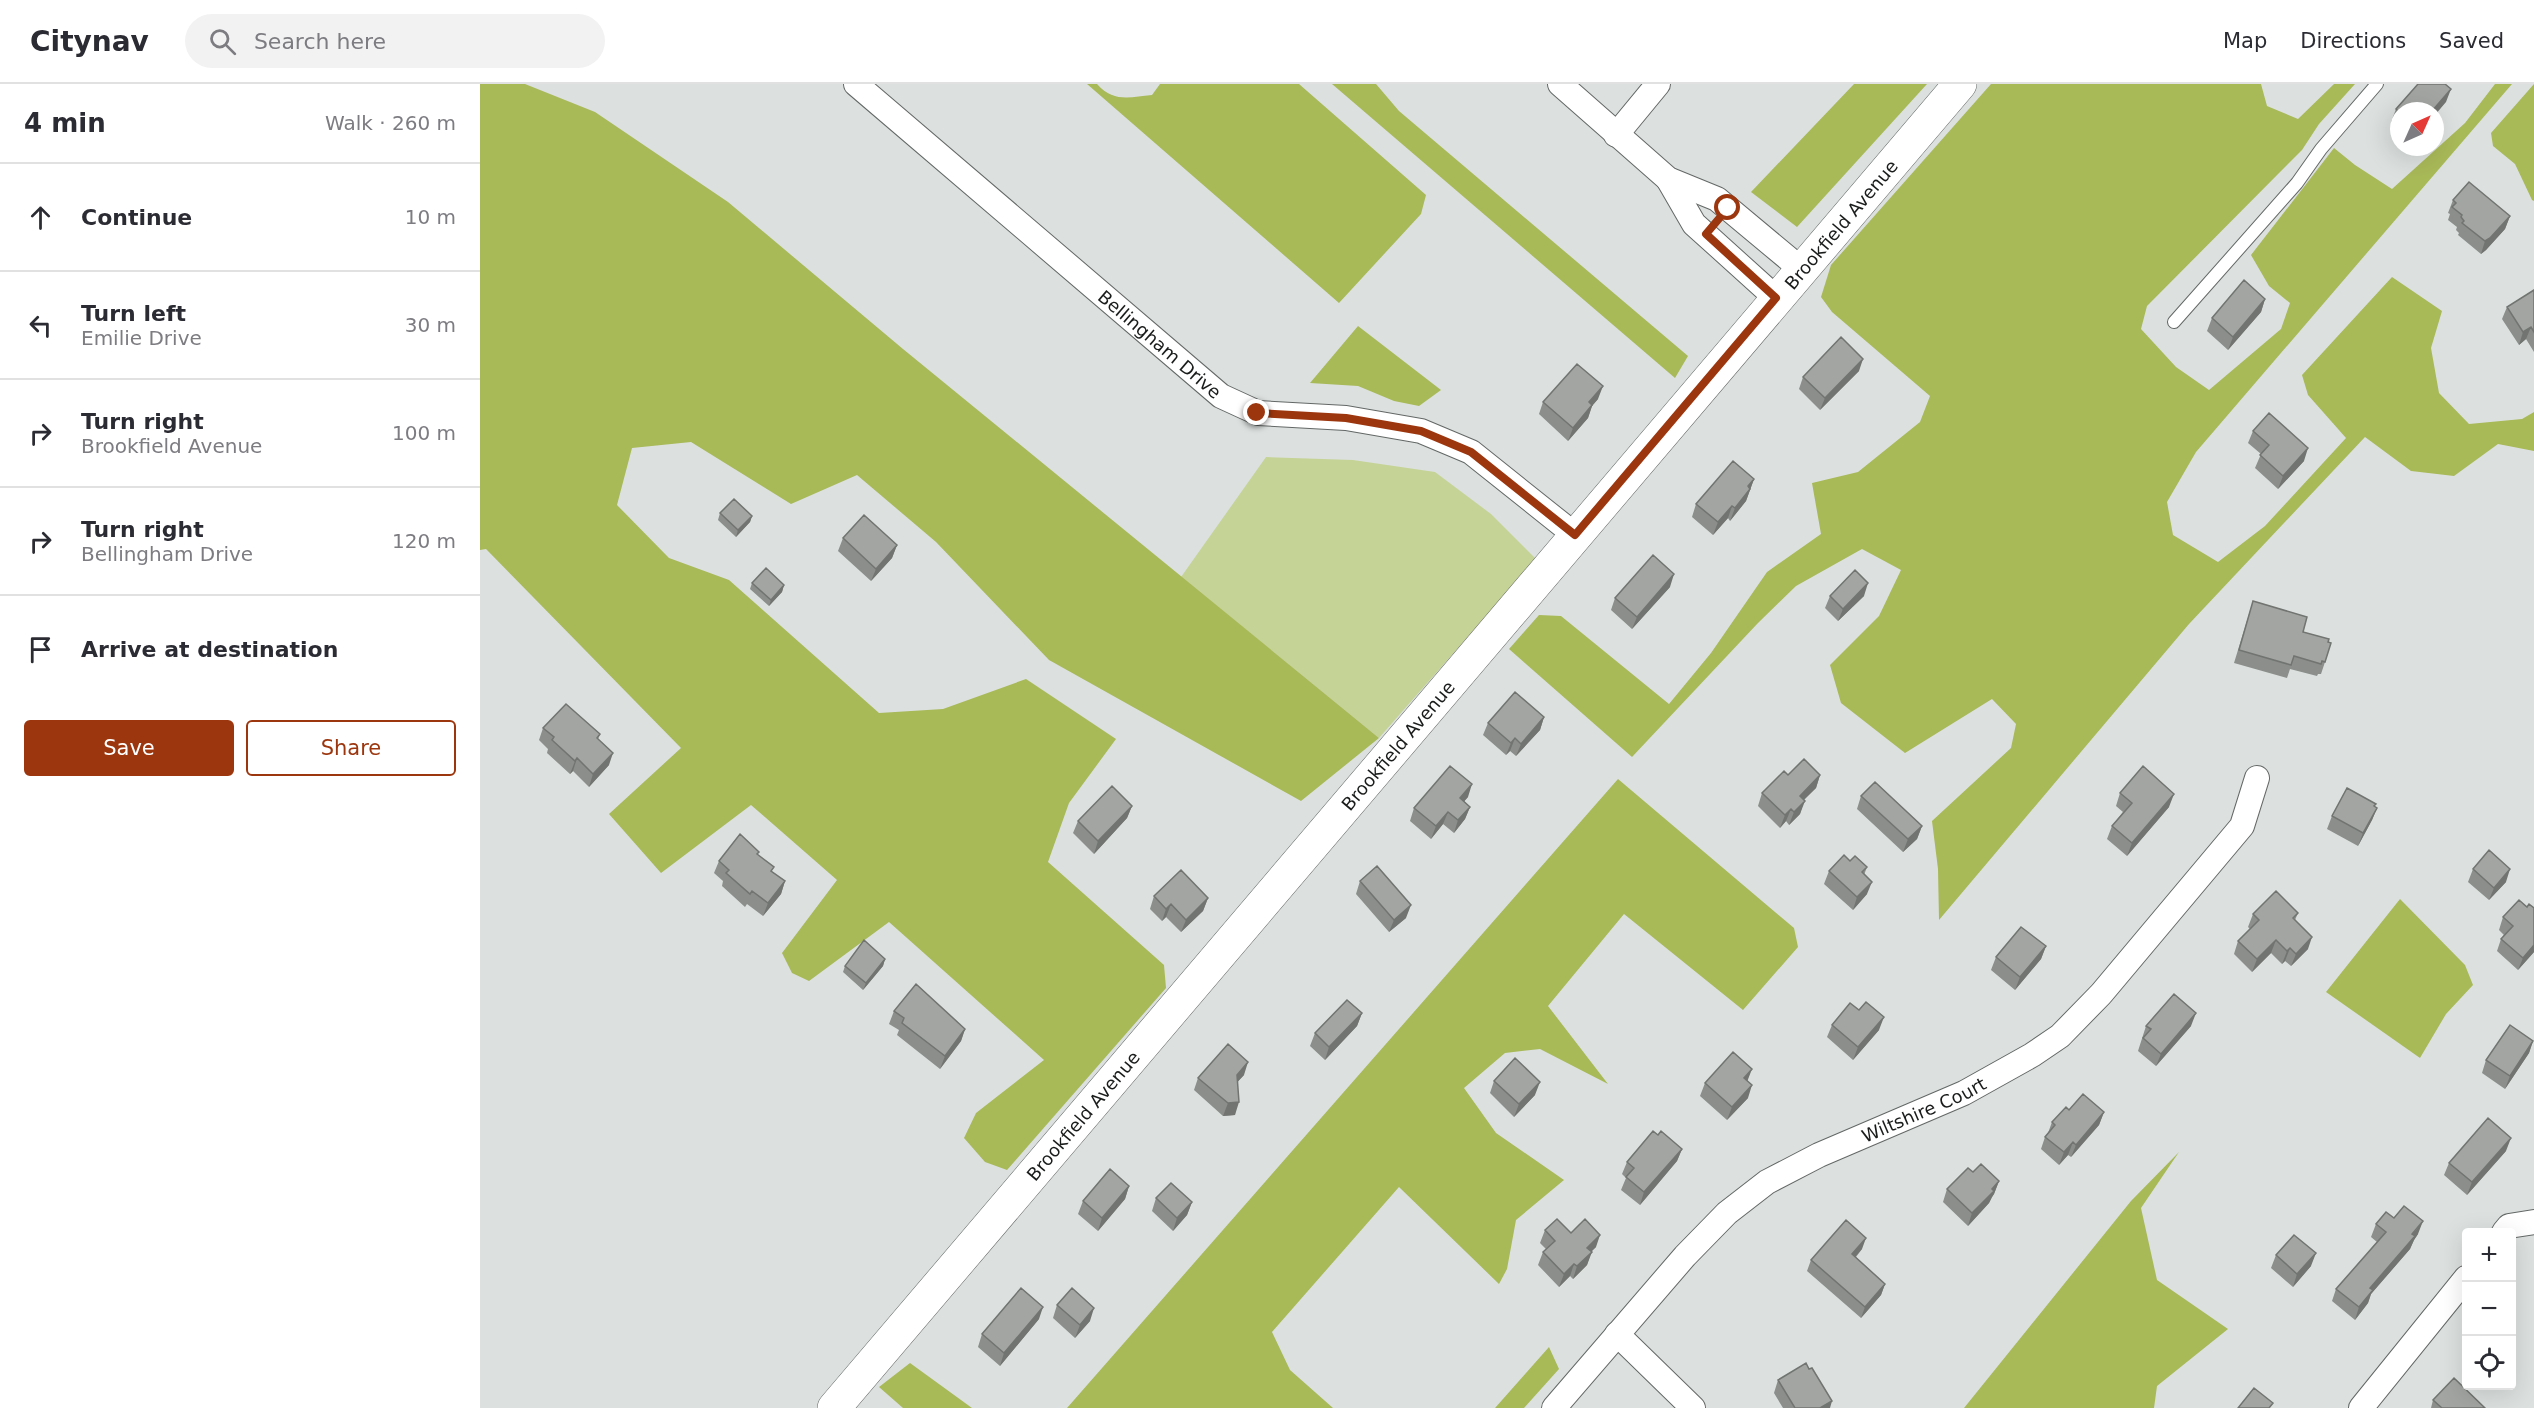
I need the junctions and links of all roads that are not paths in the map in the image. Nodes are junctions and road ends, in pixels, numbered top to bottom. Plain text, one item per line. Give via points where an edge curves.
1 (856, 84) edge
2 (1560, 84) edge
3 (1658, 84) edge
4 (1960, 84) edge
5 (2377, 84) edge
6 (1616, 135) junction
7 (1668, 179) junction
8 (1728, 208) junction
9 (1706, 234) junction
10 (1801, 269) junction
11 (1776, 298) junction
12 (2174, 322) dead end
13 (1575, 535) junction
14 (2256, 778) dead end
15 (2534, 1222) edge
16 (2508, 1228) edge
17 (2463, 1282) edge
18 (1617, 1334) junction
19 (834, 1408) edge
20 (1554, 1408) edge
21 (1693, 1408) edge
22 (2361, 1408) edge

1 - 13 street, Bellingham Drive via 1221,396 1257,413 1346,418 1421,431 1471,452
2 - 6 street
3 - 6 street
4 - 10 main road, Brookfield Avenue
5 - 12 lane via 2297,183
6 - 7 street
7 - 8 street via 1717,199
7 - 9 street via 1694,224
8 - 9 street
8 - 10 street
9 - 11 street
10 - 11 main road, Brookfield Avenue
11 - 13 main road, Brookfield Avenue
13 - 19 main road, Brookfield Avenue
14 - 18 street, Wiltshire Court via 2242,826 2101,994 2060,1036 1964,1094 1819,1155 1767,1182 1727,1213
15 - 16 street
17 - 22 street
18 - 20 street, Wiltshire Court
18 - 21 street

